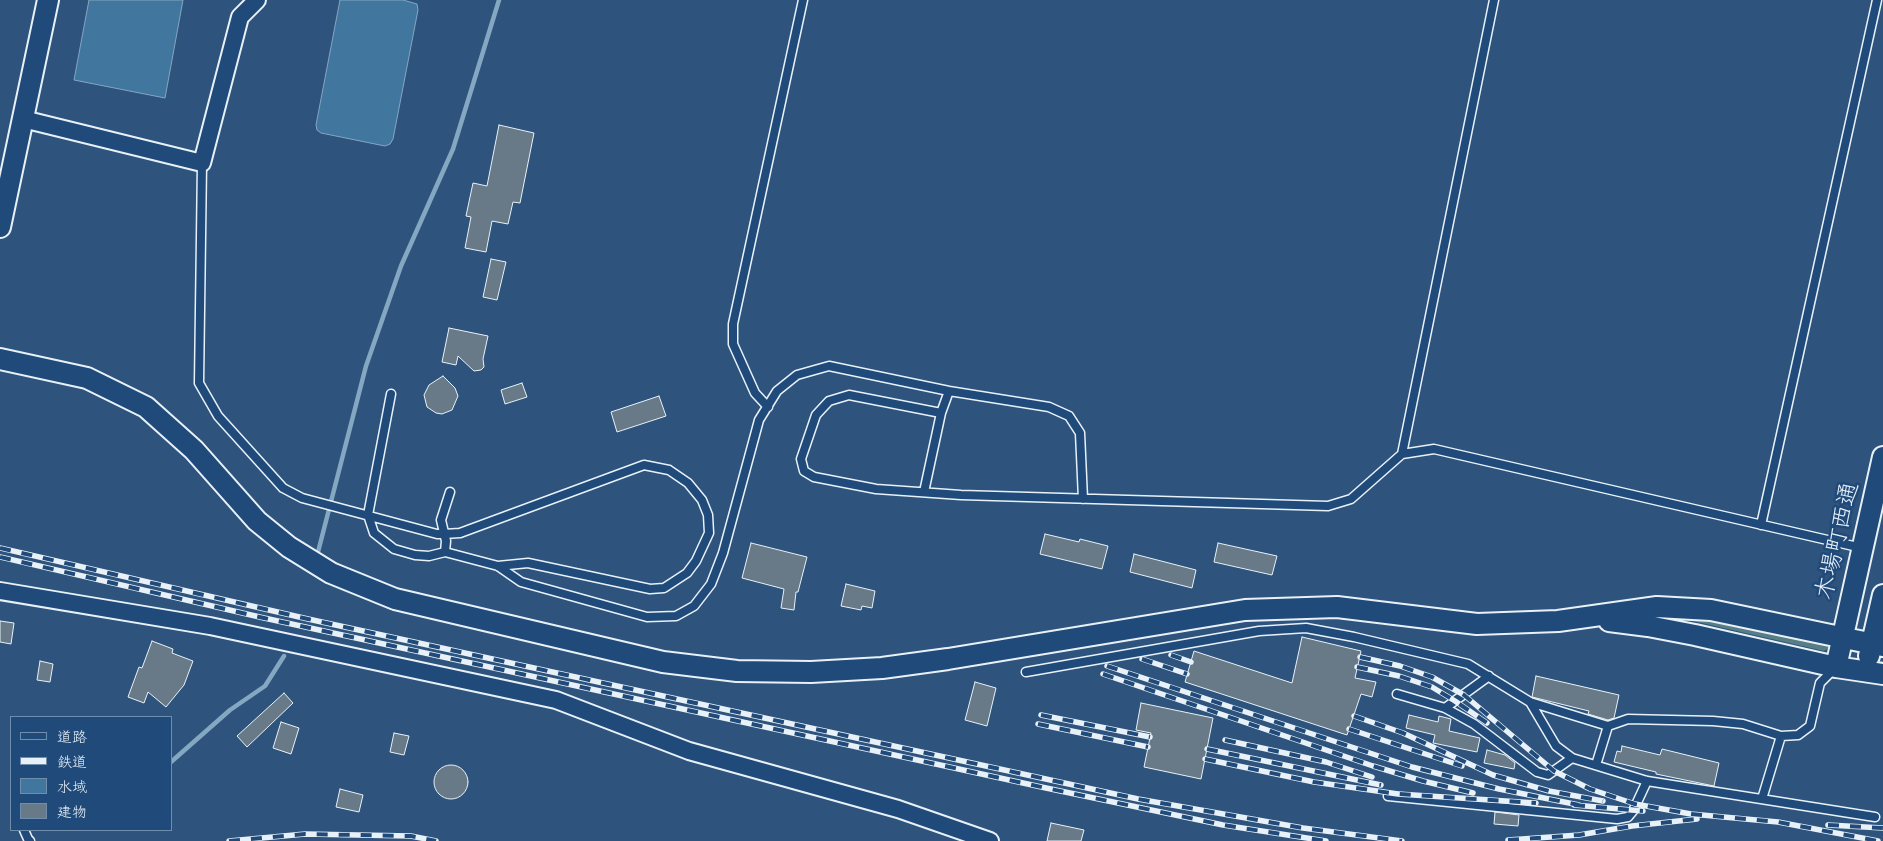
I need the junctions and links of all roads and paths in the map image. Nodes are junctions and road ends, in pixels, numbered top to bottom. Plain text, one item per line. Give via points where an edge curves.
1 (48, 0) edge
2 (257, 0) edge
3 (803, 0) edge
4 (1494, 0) edge
5 (1877, 0) edge
6 (23, 119) junction
7 (202, 163) junction
8 (0, 227) edge
9 (0, 359) edge
10 (949, 391) junction
11 (391, 394) dead end
12 (768, 407) junction
13 (941, 413) junction
14 (1402, 454) junction
15 (1883, 457) edge
16 (450, 492) dead end
17 (924, 492) junction
18 (1083, 499) junction
19 (368, 515) junction
20 (1762, 525) junction
21 (444, 534) junction
22 (1862, 548) junction
23 (445, 552) junction
24 (498, 566) junction
25 (0, 591) edge
26 (1883, 595) edge
27 (1582, 618) junction
28 (1842, 637) junction
29 (1878, 645) edge
30 (1836, 667) junction
31 (1026, 672) dead end
32 (1874, 672) edge
33 (1489, 676) junction
34 (1397, 694) dead end
35 (1530, 702) junction
36 (1445, 708) junction
37 (1608, 726) junction
38 (1781, 736) junction
39 (1572, 758) junction
40 (1596, 765) junction
41 (1647, 781) junction
42 (1388, 796) dead end
43 (1762, 799) junction
44 (1875, 817) dead end
45 (990, 841) edge

1 - 6 street
2 - 7 street via 240,17
3 - 12 lane via 733,324 733,344 756,393
4 - 14 lane
5 - 20 lane
6 - 7 street
6 - 8 street
7 - 19 lane via 200,384 218,416 283,488 302,498
9 - 27 street via 87,378 146,407 194,450 258,521 289,547 331,573 395,599 663,662 736,671 811,672 882,668 1245,610 1337,607 1477,624
10 - 12 lane via 830,366 797,375 777,391
10 - 13 lane
10 - 18 lane via 1049,407 1070,416 1080,434
11 - 19 lane
12 - 24 lane via 759,420 723,553 711,584 694,606 676,616 647,617 521,582
13 - 17 lane
13 - 17 lane via 849,394 830,401 816,415 801,459 804,471 814,477 876,488
14 - 18 lane via 1351,499 1328,506
14 - 20 lane via 1434,449
15 - 22 street, 木場町西通
16 - 21 lane via 441,520
17 - 18 lane
19 - 21 lane
19 - 23 lane via 374,533 394,549 429,556
20 - 22 lane
21 - 23 lane
21 - 24 lane via 460,533 644,465 669,470 688,483 702,500 708,515 709,534 696,561 687,573 664,588 650,589 528,563
22 - 28 street, 木場町西通
23 - 24 lane
25 - 45 street via 210,626 556,700 689,751 898,809
26 - 29 street
27 - 28 street via 1657,607 1711,610
27 - 30 street via 1686,633
28 - 29 street, 木場町西通
28 - 30 street, 木場町西通
29 - 32 street
30 - 32 street
30 - 38 lane via 1820,683 1810,726 1798,735
31 - 33 lane via 1259,632 1306,628 1468,664
33 - 35 lane
33 - 36 lane
34 - 36 lane
35 - 37 lane
35 - 39 lane via 1556,746
36 - 39 lane via 1474,724 1537,772 1548,775
37 - 38 lane via 1628,719 1713,721 1744,724
37 - 40 lane
38 - 43 lane
39 - 40 lane
40 - 41 lane
41 - 42 lane via 1628,817 1617,819
41 - 43 lane
43 - 44 lane

